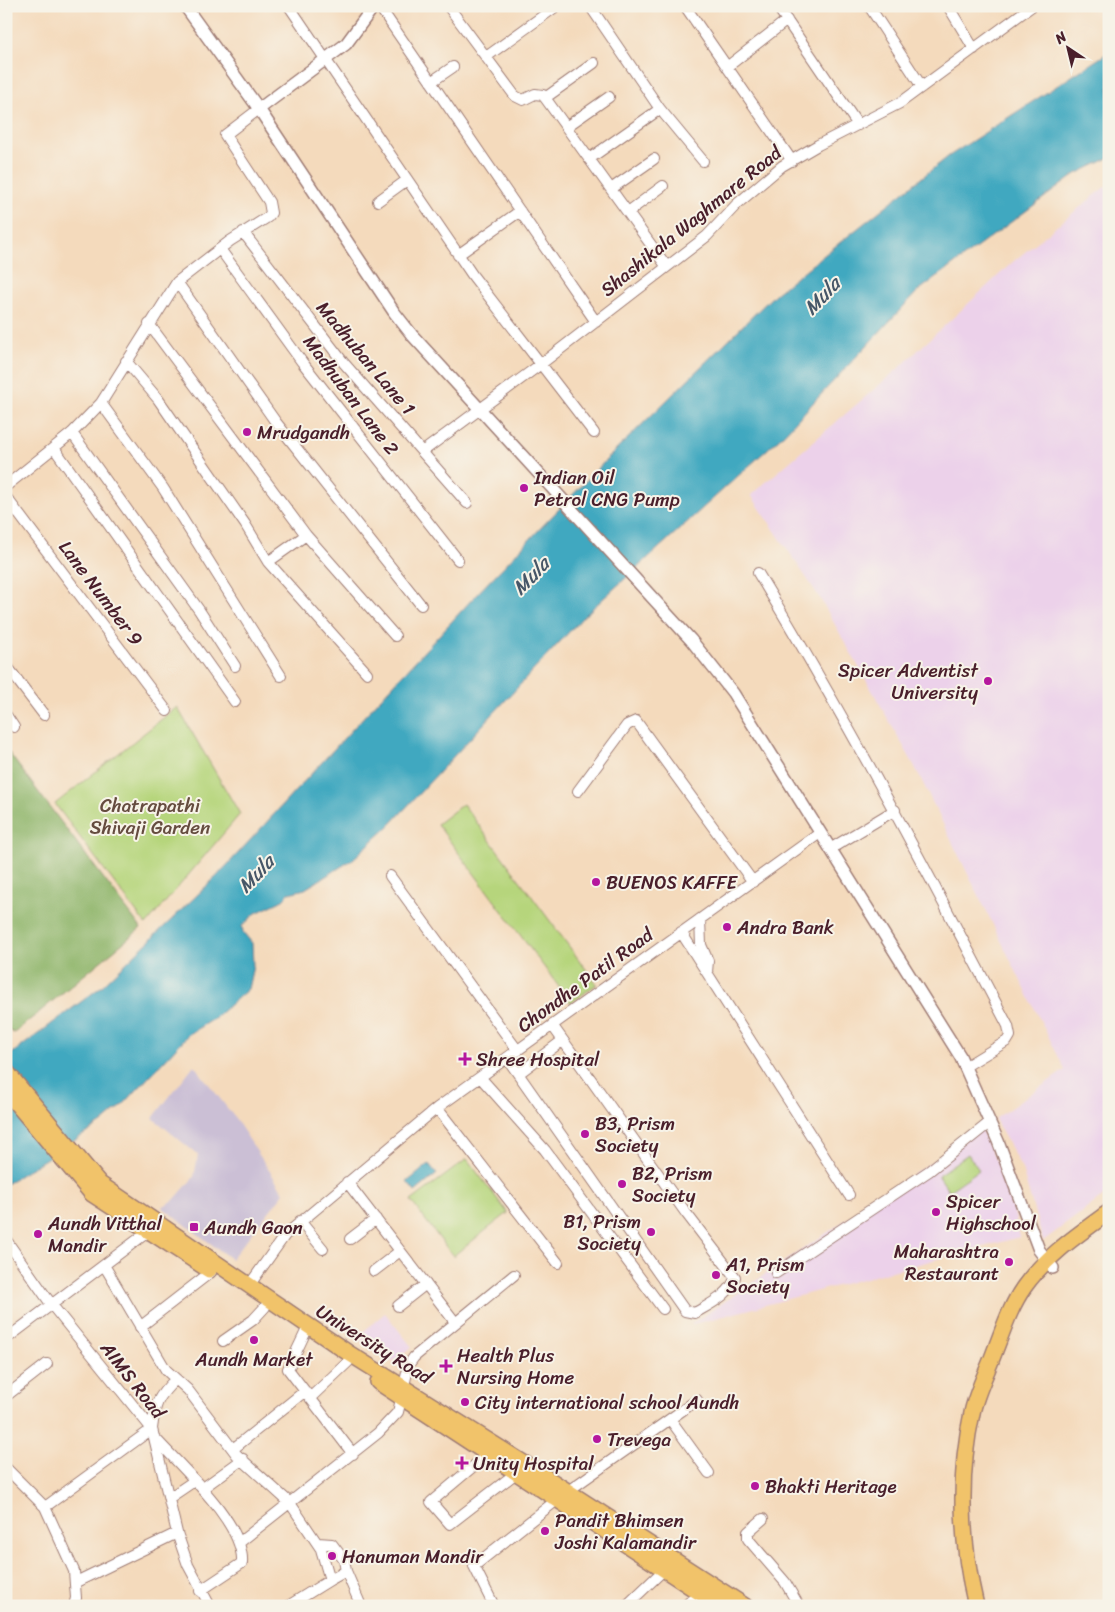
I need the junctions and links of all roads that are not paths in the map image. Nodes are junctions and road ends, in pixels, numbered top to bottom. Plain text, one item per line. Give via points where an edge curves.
1 (185, 6) edge
2 (289, 6) edge
3 (374, 6) edge
4 (379, 6) edge
5 (590, 6) edge
6 (686, 6) edge
7 (777, 6) edge
8 (869, 6) edge
9 (948, 6) edge
10 (1032, 6) edge
11 (450, 7) edge
12 (554, 8) dead end
13 (787, 20) junction
14 (974, 49) junction
15 (486, 57) junction
16 (325, 60) junction
17 (594, 63) dead end
18 (453, 67) dead end
19 (727, 67) junction
20 (431, 82) junction
21 (922, 86) junction
22 (609, 97) dead end
23 (545, 98) junction
24 (258, 109) junction
25 (660, 109) junction
26 (858, 125) junction
27 (566, 127) junction
28 (589, 159) junction
29 (654, 159) dead end
30 (792, 160) junction
31 (703, 161) dead end
32 (407, 180) junction
33 (663, 186) dead end
34 (611, 189) junction
35 (378, 201) dead end
36 (520, 211) junction
37 (628, 212) junction
38 (243, 232) junction
39 (220, 249) junction
40 (458, 255) junction
41 (667, 267) junction
42 (177, 282) junction
43 (596, 322) junction
44 (149, 324) junction
45 (126, 361) junction
46 (540, 364) junction
47 (101, 403) junction
48 (480, 408) junction
49 (72, 433) junction
50 (594, 434) dead end
51 (54, 448) junction
52 (422, 452) junction
53 (6, 486) edge
54 (6, 497) edge
55 (467, 503) dead end
56 (306, 535) junction
57 (458, 560) dead end
58 (268, 562) junction
59 (758, 573) dead end
60 (421, 605) dead end
61 (395, 636) dead end
62 (6, 665) edge
63 (235, 666) dead end
64 (367, 673) dead end
65 (281, 676) dead end
66 (235, 702) dead end
67 (167, 711) dead end
68 (6, 715) edge
69 (44, 715) dead end
70 (14, 727) dead end
71 (578, 791) dead end
72 (895, 810) junction
73 (820, 833) junction
74 (830, 849) junction
75 (390, 876) dead end
76 (753, 882) junction
77 (700, 919) junction
78 (681, 932) junction
79 (707, 972) junction
80 (552, 1026) junction
81 (562, 1041) junction
82 (518, 1051) junction
83 (507, 1058) junction
84 (966, 1066) junction
85 (6, 1071) edge
86 (518, 1074) junction
87 (480, 1077) junction
88 (6, 1091) edge
89 (437, 1108) junction
90 (989, 1123) junction
91 (83, 1177) junction
92 (347, 1182) junction
93 (849, 1195) dead end
94 (1109, 1212) edge
95 (376, 1219) junction
96 (300, 1221) junction
97 (1109, 1224) edge
98 (154, 1227) junction
99 (350, 1239) dead end
100 (6, 1240) edge
101 (323, 1249) dead end
102 (400, 1251) junction
103 (558, 1263) dead end
104 (104, 1265) junction
105 (1050, 1265) junction
106 (374, 1271) dead end
107 (211, 1272) junction
108 (776, 1273) dead end
109 (514, 1275) dead end
110 (426, 1284) junction
111 (248, 1287) junction
112 (51, 1304) junction
113 (398, 1306) dead end
114 (265, 1307) junction
115 (663, 1309) dead end
116 (455, 1322) junction
117 (140, 1327) junction
118 (306, 1330) junction
119 (6, 1339) edge
120 (223, 1341) dead end
121 (348, 1362) junction
122 (47, 1364) dead end
123 (176, 1380) junction
124 (404, 1393) junction
125 (308, 1394) junction
126 (6, 1396) edge
127 (697, 1400) dead end
128 (977, 1412) junction
129 (670, 1419) junction
130 (153, 1433) junction
131 (233, 1449) junction
132 (353, 1454) junction
133 (488, 1454) junction
134 (243, 1459) junction
135 (6, 1468) edge
136 (516, 1473) junction
137 (709, 1473) dead end
138 (194, 1481) junction
139 (203, 1488) junction
140 (563, 1495) junction
141 (169, 1498) junction
142 (290, 1503) junction
143 (45, 1507) junction
144 (763, 1519) dead end
145 (177, 1533) junction
146 (240, 1542) junction
147 (318, 1543) junction
148 (669, 1565) junction
149 (346, 1571) junction
150 (330, 1580) junction
151 (76, 1582) junction
152 (704, 1588) junction
153 (200, 1591) junction
154 (206, 1605) edge
155 (74, 1606) edge
156 (288, 1606) edge
157 (361, 1606) edge
158 (494, 1606) edge
159 (626, 1606) edge
160 (685, 1606) edge
161 (720, 1606) edge
162 (745, 1606) edge
163 (799, 1606) edge
164 (976, 1606) edge
165 (987, 1606) edge

1 - 24 street
2 - 16 street
3 - 16 street via 346,44
4 - 20 street
5 - 25 street
6 - 19 street
7 - 13 street
8 - 21 street
9 - 14 street
10 - 14 street, Shashikala Waghmare Road
11 - 15 street
12 - 15 street
13 - 19 street
13 - 26 street
14 - 21 street, Shashikala Waghmare Road
15 - 23 street via 520,100 540,93
16 - 24 street
16 - 32 street
17 - 23 street
18 - 20 street
19 - 30 street
20 - 36 street
21 - 26 street, Shashikala Waghmare Road via 900,103
22 - 27 street
23 - 27 street
24 - 38 street via 226,135 271,208 268,217
24 - 48 street via 394,312
25 - 28 street
25 - 31 street
26 - 30 street, Shashikala Waghmare Road
27 - 28 street
28 - 34 street
29 - 34 street
30 - 41 street, Shashikala Waghmare Road via 759,184 707,236
32 - 35 street
32 - 40 street
33 - 37 street
34 - 37 street
36 - 40 street
36 - 43 street
37 - 41 street
38 - 39 street
38 - 52 street, Madhuban Lane 1 via 343,362
39 - 42 street
39 - 57 street, Madhuban Lane 2 via 302,362
40 - 46 street
41 - 43 street, Shashikala Waghmare Road
42 - 44 street
42 - 60 street via 276,421
43 - 46 street, Shashikala Waghmare Road
44 - 45 street
44 - 56 street
45 - 47 street
45 - 58 street via 158,399
46 - 48 street, Shashikala Waghmare Road
46 - 50 street
47 - 49 street
47 - 65 street via 163,488
48 - 52 street, Shashikala Waghmare Road
48 - 73 street via 691,640 723,680
49 - 51 street
49 - 63 street via 199,610
51 - 53 street
51 - 66 street
52 - 55 street, Madhuban Lane 1
54 - 67 street, Lane Number 9
56 - 58 street
56 - 61 street
58 - 64 street
59 - 72 street via 816,668
62 - 69 street
68 - 70 street
71 - 76 street via 627,725 636,721
72 - 74 street
72 - 84 street via 1008,1026 1010,1036 1006,1041
73 - 74 street
73 - 76 street, Chondhe Patil Road
74 - 84 street
75 - 82 street
76 - 77 street, Chondhe Patil Road
77 - 78 street, Chondhe Patil Road
77 - 79 street
78 - 79 street
78 - 80 street, Chondhe Patil Road
79 - 93 street
80 - 81 street
80 - 82 street, Chondhe Patil Road
81 - 86 street
81 - 86 street via 735,1277 731,1287 715,1300 695,1313 685,1312
82 - 83 street, Chondhe Patil Road
83 - 86 street
83 - 87 street, Chondhe Patil Road
84 - 90 street
85 - 91 main road
87 - 89 street, Chondhe Patil Road
87 - 115 street via 545,1150
88 - 91 main road
89 - 92 street, Chondhe Patil Road
89 - 103 street
90 - 105 street via 1038,1250
90 - 108 street via 929,1171
91 - 98 main road, University Road via 92,1194
92 - 95 street
92 - 96 street, Chondhe Patil Road
94 - 105 main road
95 - 99 street
95 - 102 street
96 - 101 street
96 - 111 street, Chondhe Patil Road via 272,1250
97 - 105 main road
98 - 104 street
98 - 107 main road, University Road
98 - 111 main road, University Road
100 - 112 street, AIMS Road
102 - 106 street
102 - 110 street
104 - 112 street
104 - 117 street
105 - 128 main road via 1022,1310
107 - 114 main road, University Road
107 - 117 street
109 - 116 street
110 - 113 street
110 - 116 street
111 - 118 main road, University Road
112 - 119 street
112 - 130 street, AIMS Road
114 - 118 main road, University Road
114 - 120 street via 253,1320
116 - 124 street via 414,1357 409,1364
117 - 123 street via 166,1370
118 - 121 main road, University Road
118 - 124 main road, University Road
118 - 125 street via 288,1369
121 - 124 main road, University Road
121 - 125 street
122 - 126 street
123 - 130 street via 161,1393 155,1406
123 - 131 street via 188,1390
124 - 132 street via 395,1417
124 - 133 main road, University Road
124 - 140 main road, University Road
125 - 131 street
125 - 132 street
127 - 129 street
128 - 164 main road via 966,1448 964,1512 968,1567
128 - 165 main road via 974,1511 978,1565
129 - 137 street
129 - 140 street
130 - 138 street
130 - 141 street, AIMS Road
130 - 143 street
131 - 134 street
132 - 142 street
133 - 136 main road, University Road
133 - 136 street via 431,1502 450,1524
134 - 139 street
134 - 142 street
135 - 143 street
136 - 140 main road, University Road
138 - 139 street
138 - 141 street
139 - 146 street
140 - 148 main road, University Road
140 - 158 street via 474,1566
141 - 145 street, AIMS Road
142 - 146 street
142 - 147 street
143 - 151 street
144 - 163 street via 748,1532 748,1539 785,1582
145 - 151 street
145 - 153 street, AIMS Road
146 - 153 street via 242,1564
147 - 149 street via 332,1544 344,1560
147 - 150 street
148 - 152 main road, University Road
148 - 159 street
149 - 150 street
149 - 157 street
150 - 156 street
151 - 155 street
152 - 160 street
152 - 161 main road, University Road
152 - 162 main road, University Road
153 - 154 street, AIMS Road

